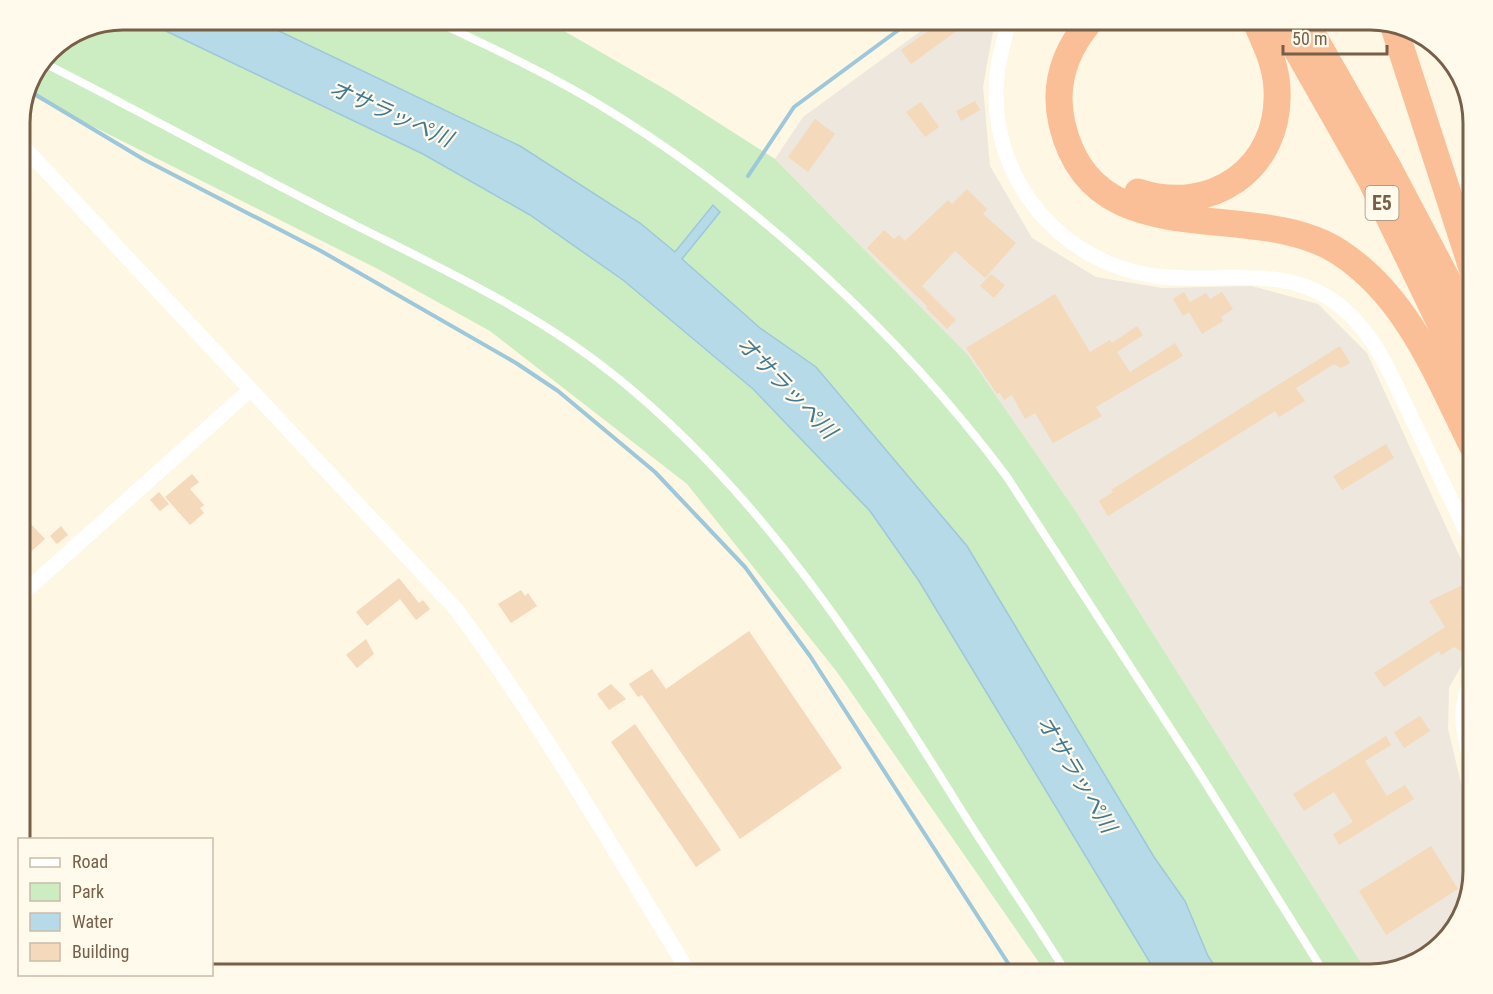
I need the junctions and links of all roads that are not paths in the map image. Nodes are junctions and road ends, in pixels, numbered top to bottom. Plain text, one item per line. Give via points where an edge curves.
1 (453, 30) edge
2 (1008, 30) edge
3 (1084, 30) edge
4 (1100, 30) edge
5 (1259, 30) edge
6 (1286, 30) edge
7 (1310, 30) edge
8 (1396, 34) edge
9 (50, 66) edge
10 (30, 154) edge
11 (1463, 240) edge
12 (1463, 310) edge
13 (1463, 371) edge
14 (249, 390) junction
15 (1463, 428) edge
16 (1463, 524) edge
17 (30, 587) edge
18 (1463, 696) edge
19 (1463, 718) edge
20 (683, 964) edge
21 (1059, 964) edge
22 (1318, 964) edge

1 - 22 lane via 602,106 676,155 783,238 897,349 974,433 1007,477
2 - 16 street via 997,76 999,128 1018,183 1048,224 1092,256 1130,271 1171,277 1275,279 1306,287 1337,304 1355,319 1377,348
3 - 15 highway via 1065,60 1058,92 1064,132 1077,162 1093,183 1136,209 1293,233 1326,245 1354,262 1403,313
4 - 5 highway via 1081,64 1074,105 1078,125 1095,159 1114,179 1137,192 1171,199 1203,195 1230,184 1250,168 1263,150 1274,123 1277,90 1273,64
6 - 13 highway, E5 via 1371,180
7 - 12 highway, E5
8 - 11 highway
9 - 21 lane via 533,316 656,411 756,514 826,601 888,692
10 - 14 street
14 - 17 street
14 - 20 street via 455,608 566,772
18 - 19 street

